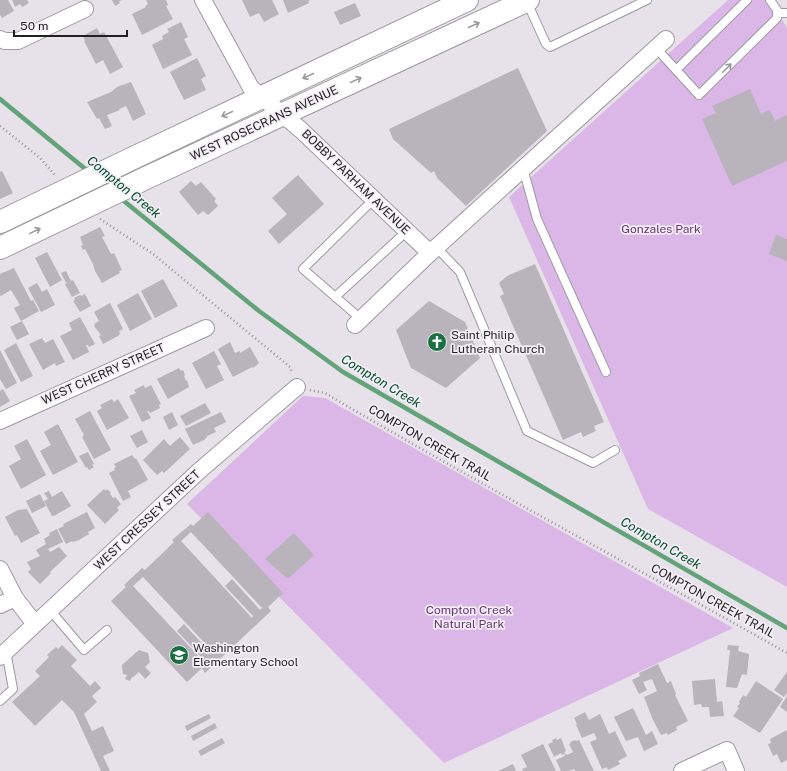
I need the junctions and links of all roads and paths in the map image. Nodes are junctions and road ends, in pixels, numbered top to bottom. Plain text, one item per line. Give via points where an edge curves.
1 (203, 0) edge
2 (467, 0) edge
3 (527, 0) edge
4 (647, 0) edge
5 (747, 0) edge
6 (770, 0) edge
7 (85, 9) dead end
8 (787, 13) edge
9 (777, 16) junction
10 (2, 40) edge
11 (661, 44) joint
12 (676, 70) junction
13 (262, 98) junction
14 (283, 114) junction
15 (0, 126) edge
16 (523, 168) junction
17 (63, 182) junction
18 (374, 199) junction
19 (93, 211) junction
20 (0, 222) edge
21 (407, 231) junction
22 (0, 248) edge
23 (433, 250) junction
24 (334, 297) junction
25 (358, 322) joint
26 (206, 328) dead end
27 (606, 372) dead end
28 (297, 387) junction
29 (0, 421) edge
30 (615, 450) dead end
31 (0, 569) edge
32 (15, 598) junction
33 (0, 605) edge
34 (50, 610) junction
35 (35, 624) junction
36 (107, 630) dead end
37 (787, 653) edge
38 (3, 654) edge
39 (0, 700) edge
40 (682, 771) edge
41 (736, 771) edge

1 - 13 street, BOBBY PARHAM AVENUE via 251,88
2 -> 13 main road, WEST ROSECRANS AVENUE
3 - 4 lane via 546,44 550,47
14 -> 3 main road, WEST ROSECRANS AVENUE
5 - 12 lane
6 - 9 lane via 777,10
7 - 10 street via 18,41
8 - 9 lane
12 -> 9 lane via 699,95
11 - 12 lane
11 - 16 street
13 - 14 street, BOBBY PARHAM AVENUE
13 -> 17 main road, WEST ROSECRANS AVENUE via 131,158
14 - 18 street, BOBBY PARHAM AVENUE
14 - 19 main road, WEST ROSECRANS AVENUE via 146,178
15 - 17 path via 40,158
16 - 23 street
16 - 27 lane via 537,219
17 - 20 main road, WEST ROSECRANS AVENUE
18 - 21 street, BOBBY PARHAM AVENUE
18 - 24 lane via 303,269
22 -> 19 main road, WEST ROSECRANS AVENUE
19 - 28 path via 153,254 290,367
21 - 23 street, BOBBY PARHAM AVENUE
21 - 24 lane
23 - 25 street
23 - 30 lane via 460,272 527,431 593,463
24 - 25 lane
26 - 29 street, WEST CHERRY STREET
28 - 34 street, WEST CRESSEY STREET via 199,471
28 - 37 path, COMPTON CREEK TRAIL via 325,393 416,447
31 - 32 street
32 - 33 street
32 - 35 street
34 - 35 street, WEST CRESSEY STREET
34 - 36 lane via 84,650
35 - 38 street, WEST CRESSEY STREET
38 - 39 lane via 13,689
40 - 41 street via 727,750

